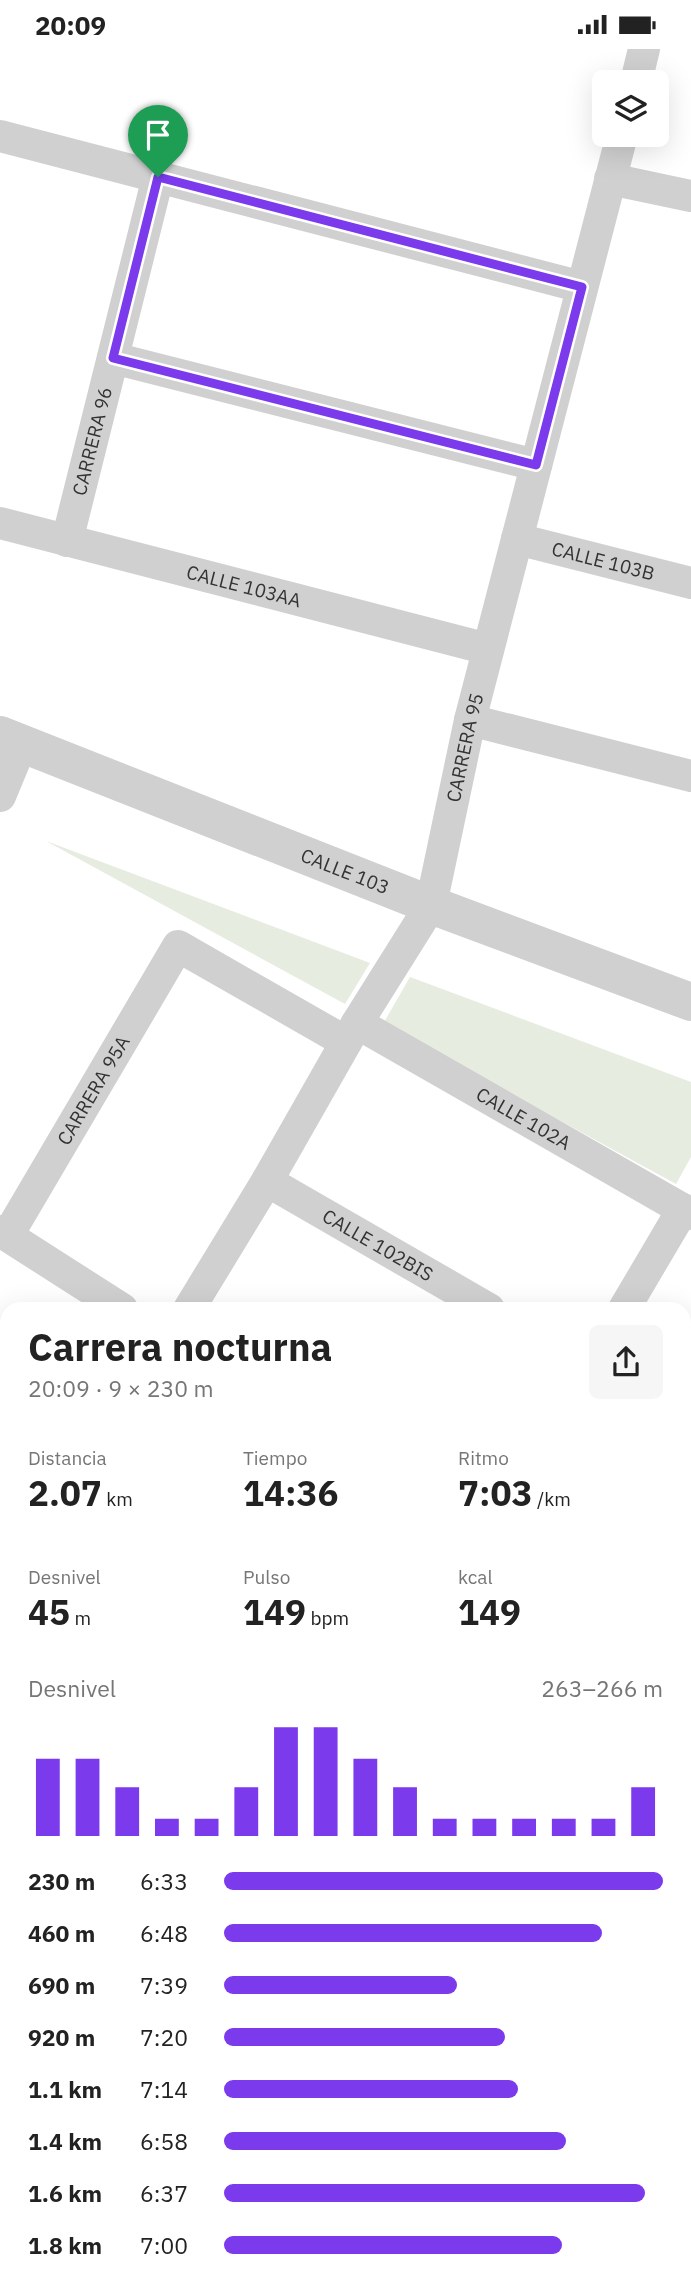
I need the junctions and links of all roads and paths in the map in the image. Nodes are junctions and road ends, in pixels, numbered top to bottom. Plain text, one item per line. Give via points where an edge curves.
1 (644, 49) edge
2 (639, 70) edge
3 (0, 136) edge
4 (619, 147) edge
5 (158, 177) junction
6 (610, 179) junction
7 (691, 196) edge
8 (582, 287) junction
9 (113, 358) junction
10 (536, 465) junction
11 (0, 523) edge
12 (517, 539) junction
13 (67, 541) junction
14 (691, 583) edge
15 (488, 649) junction
16 (470, 720) junction
17 (11, 739) edge
18 (691, 776) edge
19 (0, 796) edge
20 (431, 905) junction
21 (178, 946) joint
22 (691, 1002) edge
23 (351, 1032) junction
24 (267, 1181) junction
25 (687, 1211) edge
26 (4, 1233) edge
27 (111, 1302) edge
28 (193, 1302) edge
29 (477, 1302) edge
30 (628, 1302) edge

1 - 2 street
3 - 5 street
4 - 6 street, CARRERA 95
5 - 8 street
5 - 9 street, CARRERA 96
6 - 7 street
6 - 8 street, CARRERA 95
8 - 10 street, CARRERA 95
9 - 10 street
9 - 13 street, CARRERA 96
10 - 12 street, CARRERA 95
11 - 13 street, CALLE 103AA
12 - 14 street, CALLE 103B
12 - 15 street, CARRERA 95
13 - 15 street, CALLE 103AA
15 - 16 street, CARRERA 95
16 - 18 street
16 - 20 street, CARRERA 95
17 - 19 street
17 - 20 street, CALLE 103
20 - 22 street, CALLE 103
20 - 23 street, CARRERA 95
21 - 23 street, CALLE 102A
21 - 26 street, CARRERA 95A
23 - 24 street, CARRERA 95
23 - 25 street, CALLE 102A
24 - 28 street, CARRERA 95
24 - 29 street, CALLE 102BIS
25 - 30 street
26 - 27 street

